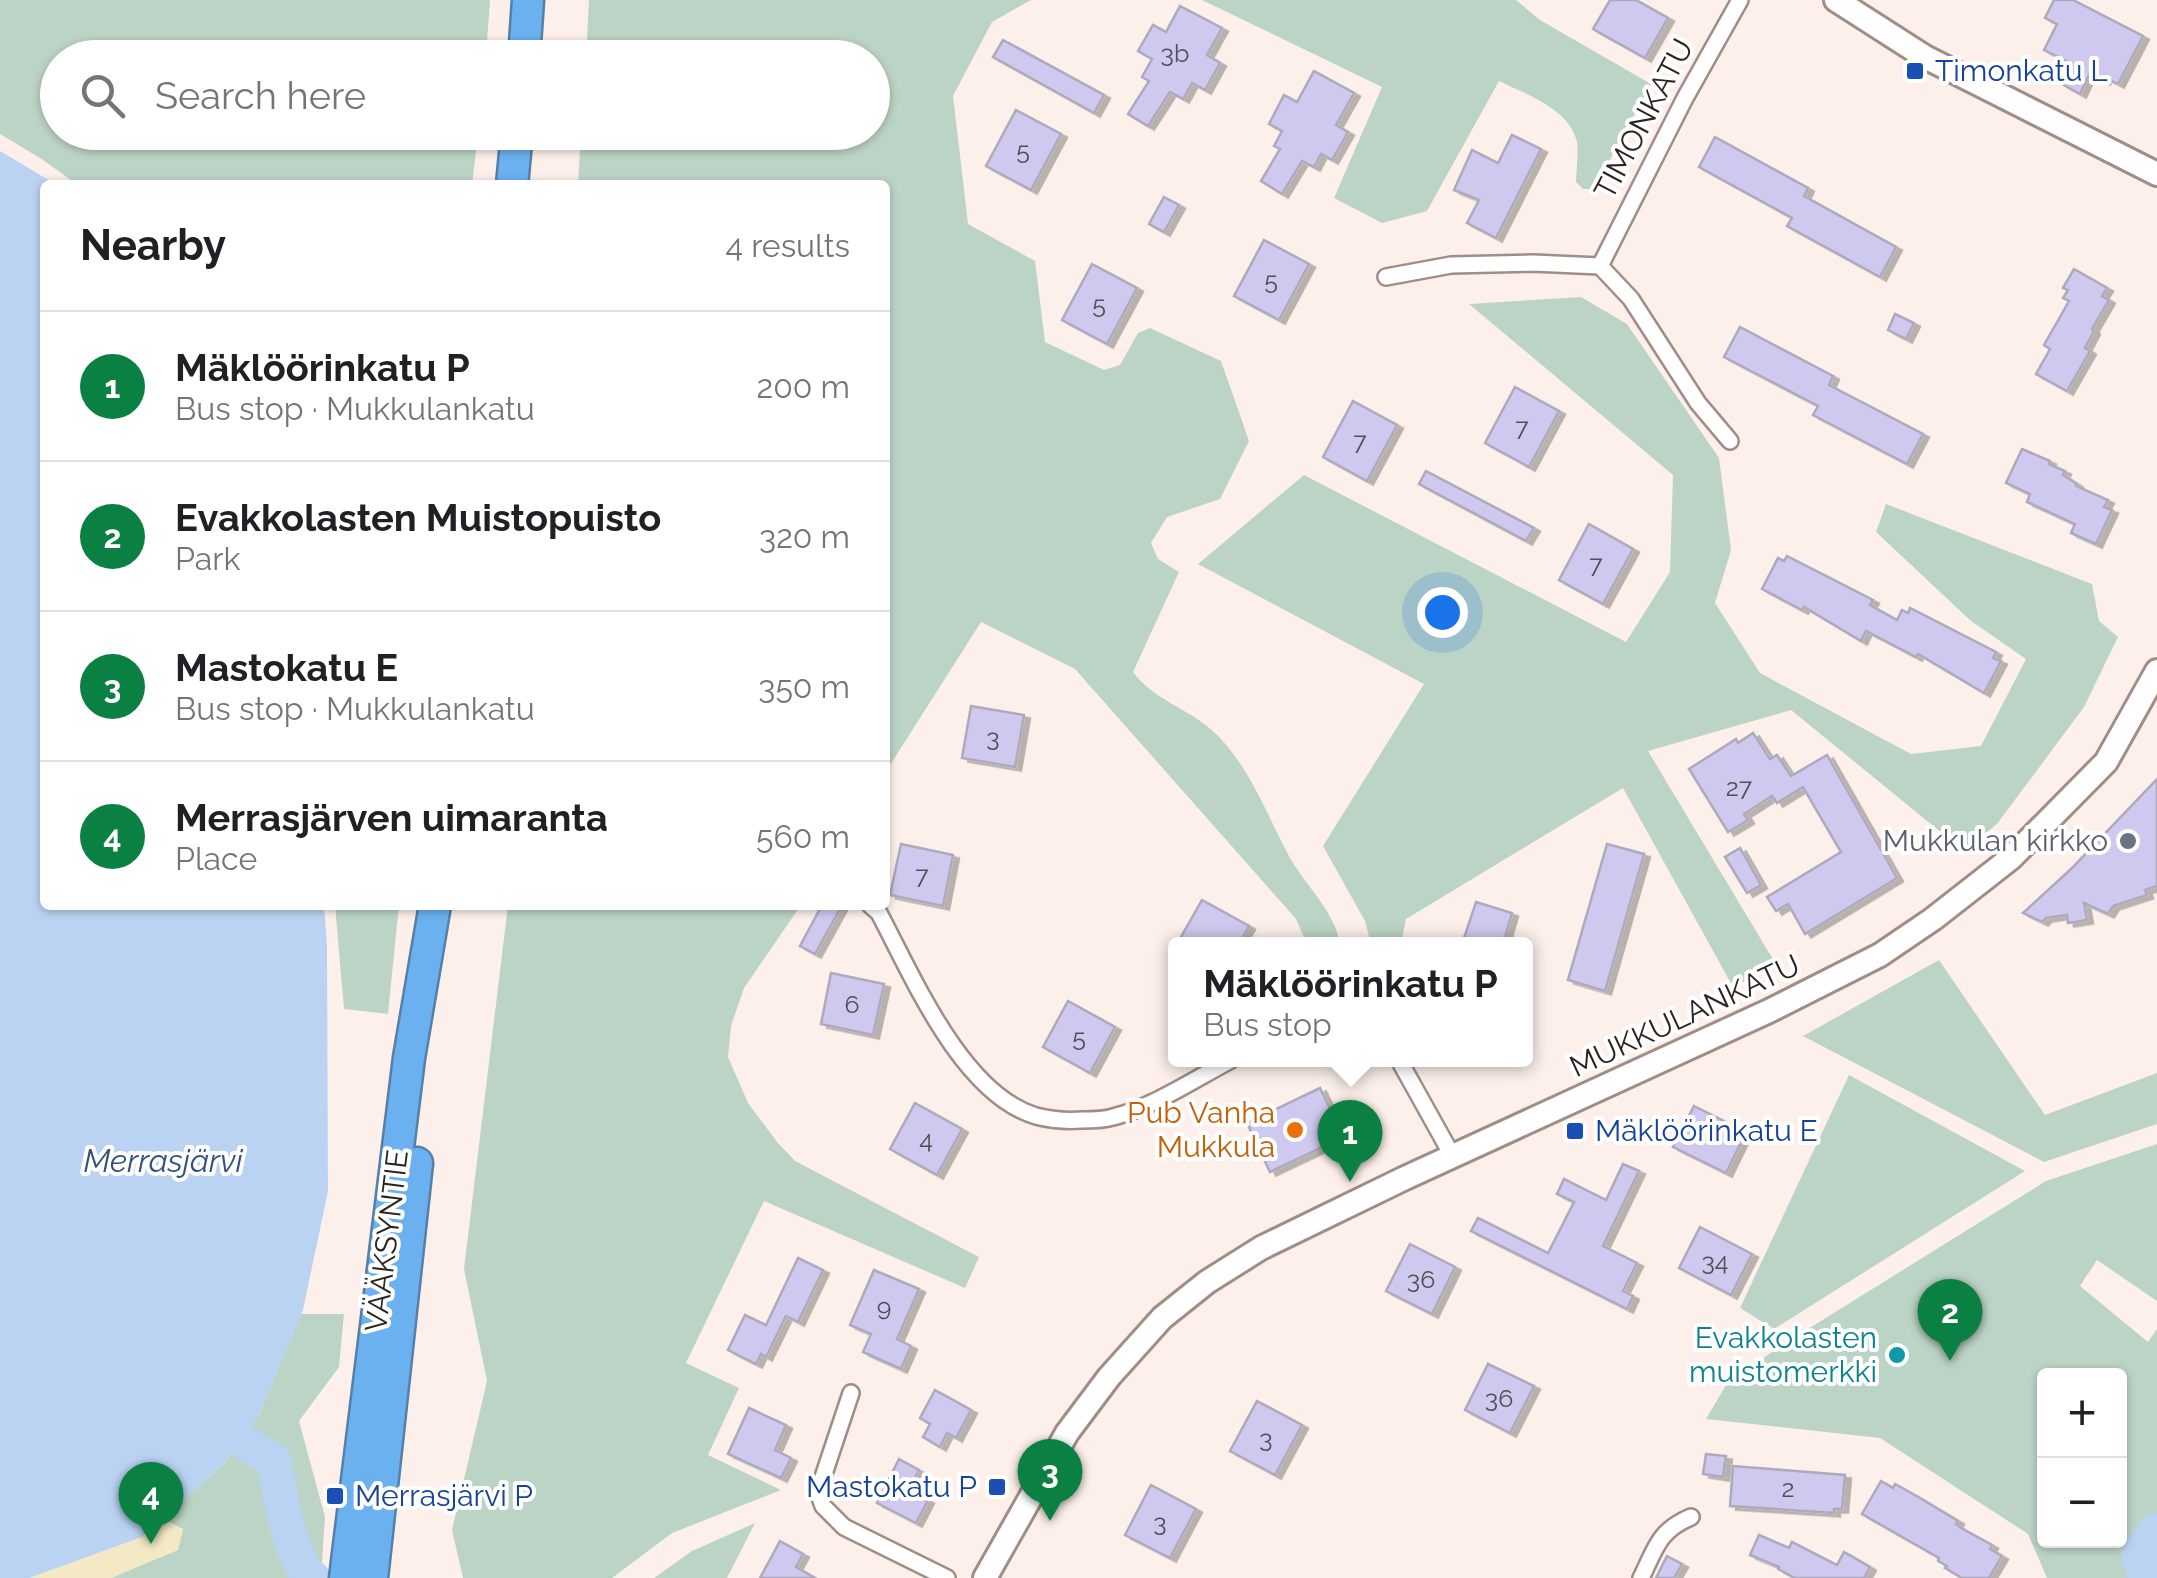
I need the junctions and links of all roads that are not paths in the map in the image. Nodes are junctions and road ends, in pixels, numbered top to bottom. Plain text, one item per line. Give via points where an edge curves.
1 (528, 0) edge
2 (1740, 0) edge
3 (1836, 0) edge
4 (525, 40) edge
5 (515, 150) edge
6 (2157, 174) edge
7 (512, 180) edge
8 (1600, 266) junction
9 (1386, 276) dead end
10 (1730, 441) dead end
11 (2157, 671) edge
12 (2157, 690) edge
13 (2136, 710) junction
14 (435, 910) edge
15 (436, 910) edge
16 (875, 910) edge
17 (1218, 1067) edge
18 (1403, 1067) edge
19 (1452, 1157) junction
20 (851, 1392) dead end
21 (1690, 1517) dead end
22 (345, 1578) edge
23 (372, 1578) edge
24 (947, 1578) edge
25 (984, 1578) edge
26 (1641, 1578) edge

1 - 4 highway
2 - 8 street, TIMONKATU
3 - 6 street via 1925,56
5 - 7 highway
8 - 9 street via 1452,265
8 - 10 street via 1631,299
11 - 13 street, MUKKULANKATU
12 - 13 street, MUKKULANKATU
13 - 19 street, MUKKULANKATU via 2106,762 2011,858 1933,920 1769,1011
14 - 22 highway, VÄÄKSYNTIE via 409,1058
15 - 23 highway, VÄÄKSYNTIE via 429,1061
16 - 17 street via 942,1033 982,1080 1036,1116 1110,1118
18 - 19 street
19 - 25 street, MUKKULANKATU via 1261,1248 1162,1318 1068,1433
20 - 24 street via 818,1492 823,1506 844,1527
21 - 26 street via 1661,1537

